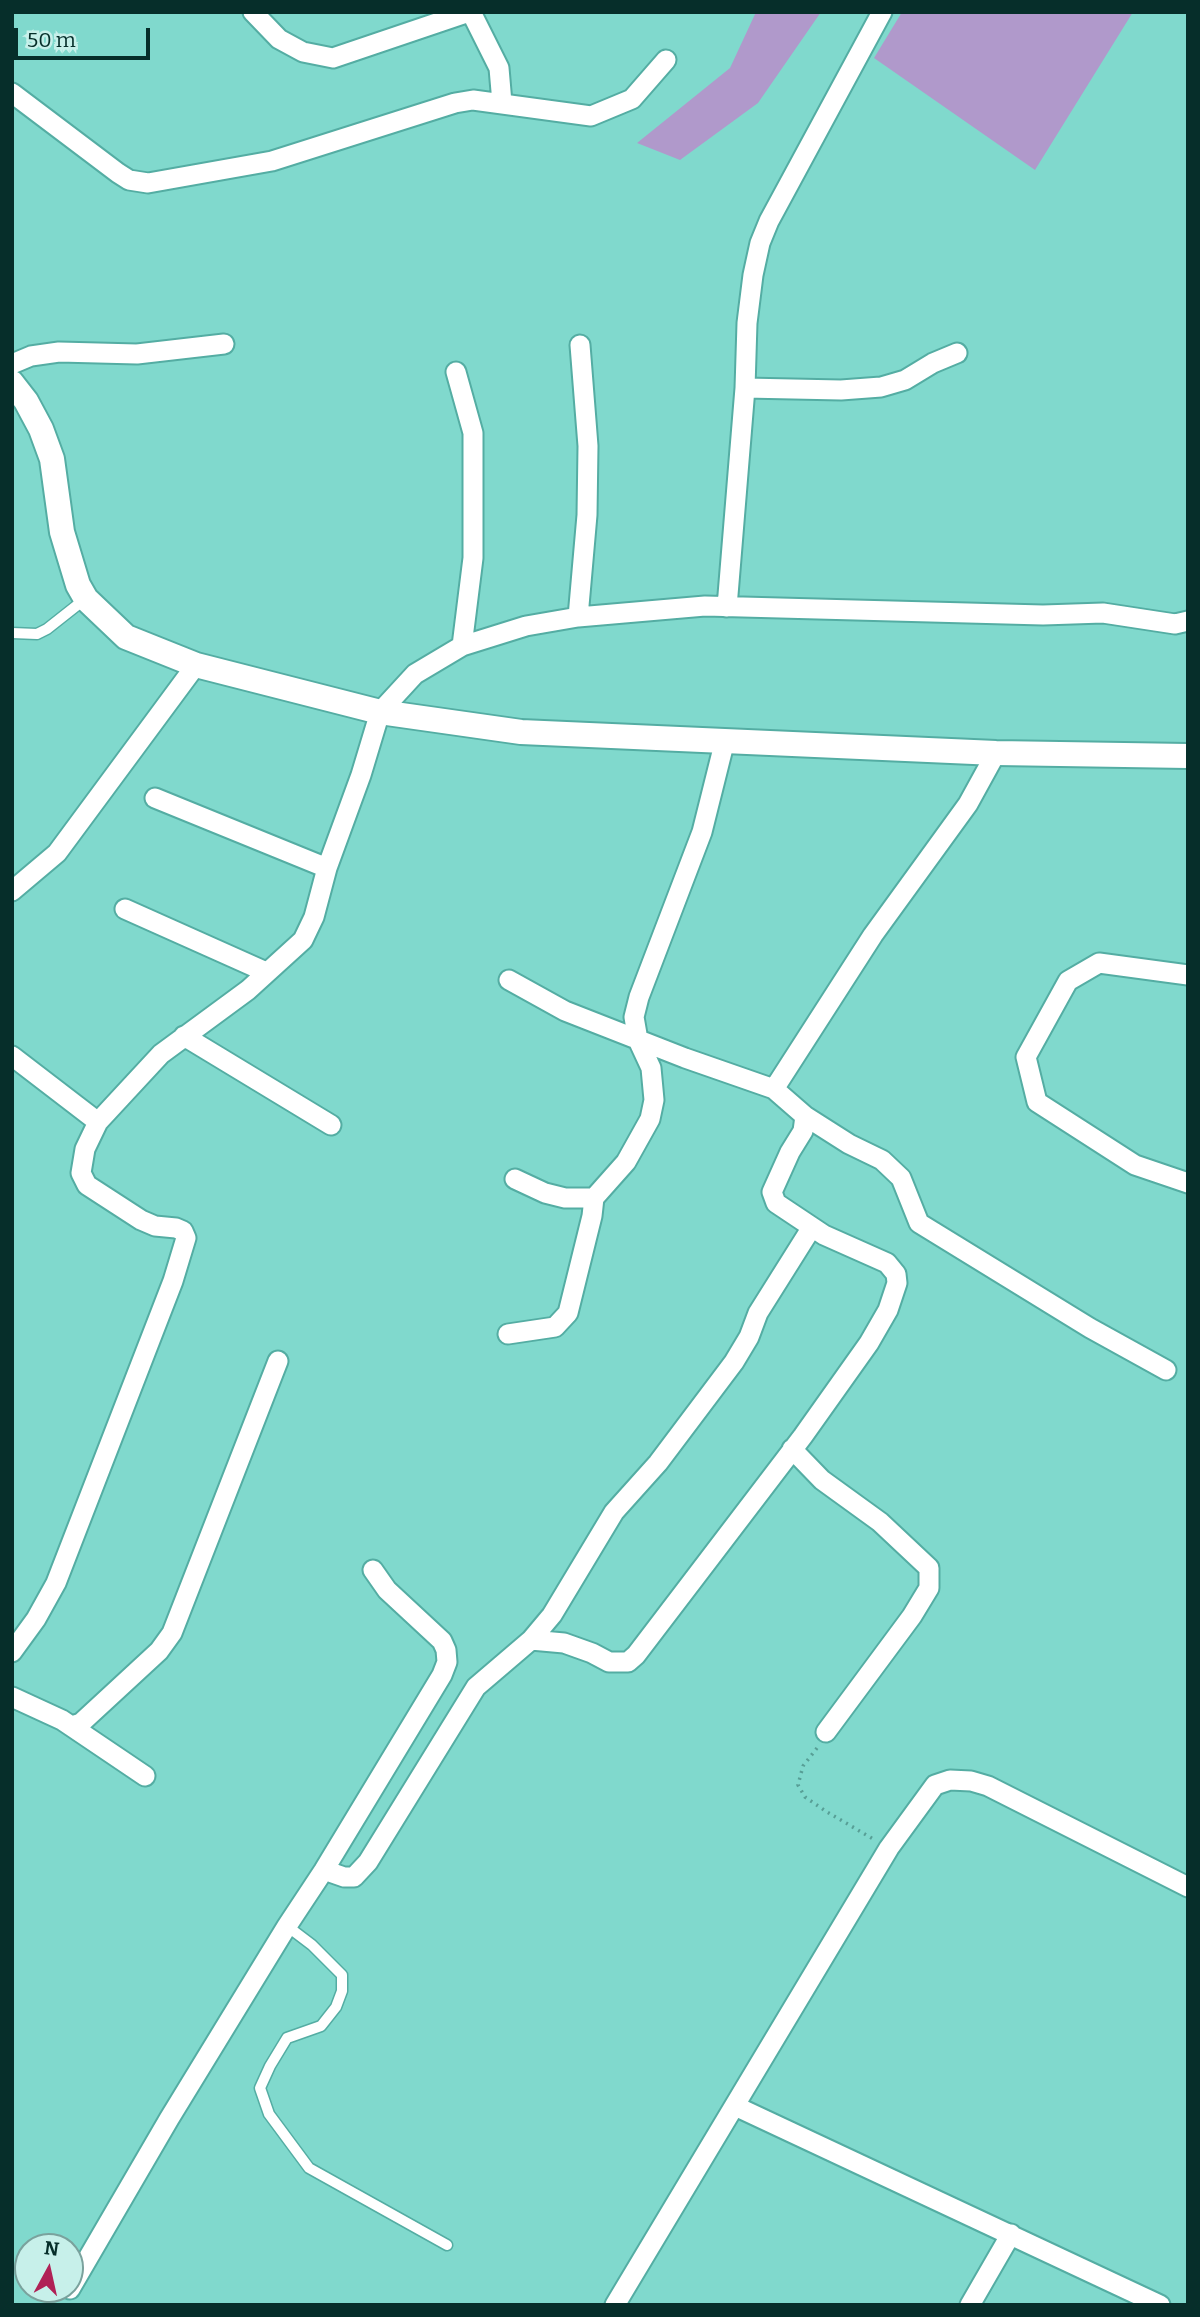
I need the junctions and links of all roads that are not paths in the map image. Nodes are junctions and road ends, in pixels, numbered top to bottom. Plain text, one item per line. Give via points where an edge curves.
1 (253, 12) edge
2 (470, 12) edge
3 (882, 12) edge
4 (666, 60) dead end
5 (12, 93) edge
6 (502, 103) junction
7 (224, 344) dead end
8 (580, 345) dead end
9 (957, 353) dead end
10 (12, 364) edge
11 (456, 372) dead end
12 (12, 383) edge
13 (745, 387) junction
14 (86, 598) junction
15 (727, 607) junction
16 (578, 617) junction
17 (1188, 621) edge
18 (12, 633) edge
19 (462, 646) junction
20 (196, 665) junction
21 (380, 712) junction
22 (725, 740) junction
23 (996, 752) junction
24 (1188, 756) edge
25 (155, 798) dead end
26 (327, 869) junction
27 (12, 891) edge
28 (125, 909) dead end
29 (266, 972) junction
30 (1188, 975) edge
31 (509, 980) dead end
32 (184, 1036) junction
33 (638, 1040) junction
34 (12, 1056) edge
35 (774, 1089) junction
36 (805, 1116) junction
37 (98, 1122) junction
38 (331, 1125) dead end
39 (515, 1179) dead end
40 (1188, 1183) edge
41 (594, 1198) junction
42 (812, 1227) junction
43 (508, 1334) dead end
44 (278, 1361) dead end
45 (1166, 1370) dead end
46 (792, 1449) junction
47 (373, 1570) dead end
48 (531, 1640) junction
49 (12, 1653) edge
50 (12, 1697) edge
51 (71, 1726) junction
52 (826, 1732) road end
53 (145, 1776) dead end
54 (324, 1870) junction
55 (1188, 1886) edge
56 (288, 1926) junction
57 (735, 2106) junction
58 (1011, 2234) junction
59 (447, 2245) dead end
60 (84, 2265) edge
61 (615, 2305) edge
62 (970, 2305) edge
63 (1160, 2305) edge

1 - 2 street via 279,39 303,52 333,58
2 - 6 street via 499,68
3 - 13 street via 760,243 747,323
4 - 6 street via 632,99 591,116
5 - 6 street via 118,173 148,183 272,161 455,103
7 - 10 street via 137,354 59,352
8 - 16 street via 588,446
9 - 13 street via 881,387
11 - 19 street via 473,433 473,558
12 - 14 street via 41,429 52,459 62,532
13 - 15 street
14 - 18 lane via 37,634
14 - 20 street via 126,637
15 - 16 street
15 - 17 street via 1103,613 1163,623
16 - 19 street via 526,626
19 - 21 street via 415,674
20 - 21 street
20 - 27 street via 57,853
21 - 22 street via 521,732
21 - 26 street
22 - 23 street
22 - 33 street via 702,832 639,997 634,1017
23 - 24 street
23 - 35 street via 968,804 873,935
25 - 26 street
26 - 29 street via 303,940
28 - 29 street
29 - 32 street
30 - 40 street via 1099,963 1068,981 1026,1057 1037,1102 1135,1165
31 - 33 street via 565,1011
32 - 37 street via 161,1054
32 - 38 street
33 - 35 street
33 - 41 street via 651,1068 654,1100 650,1119 626,1162
34 - 37 street
35 - 36 street
36 - 42 street via 803,1130 772,1192 776,1203
36 - 45 street via 882,1160 901,1178 919,1223
37 - 49 street via 82,1160 81,1173 87,1185 141,1220 176,1228 186,1238 56,1583
39 - 41 street via 555,1196
41 - 43 street via 568,1313 555,1327
42 - 46 street via 887,1263 897,1283 888,1311 869,1343
42 - 48 street via 758,1312 734,1362 658,1463 614,1512 552,1615
44 - 51 street via 172,1633 159,1651 81,1723
46 - 48 street via 628,1662 609,1662 564,1643
46 - 52 street via 822,1480 880,1522 929,1568 924,1598
47 - 54 street via 387,1590 442,1641 447,1662
48 - 54 street via 476,1687 368,1862 354,1877
50 - 51 street
51 - 53 street
54 - 56 street
55 - 57 street via 988,1786 950,1780 935,1784 890,1848
56 - 59 lane via 342,1975 342,1991 321,2026 287,2038 270,2066 260,2088 269,2114 309,2168
56 - 60 street
57 - 58 street
57 - 61 street
58 - 62 street
58 - 63 street

